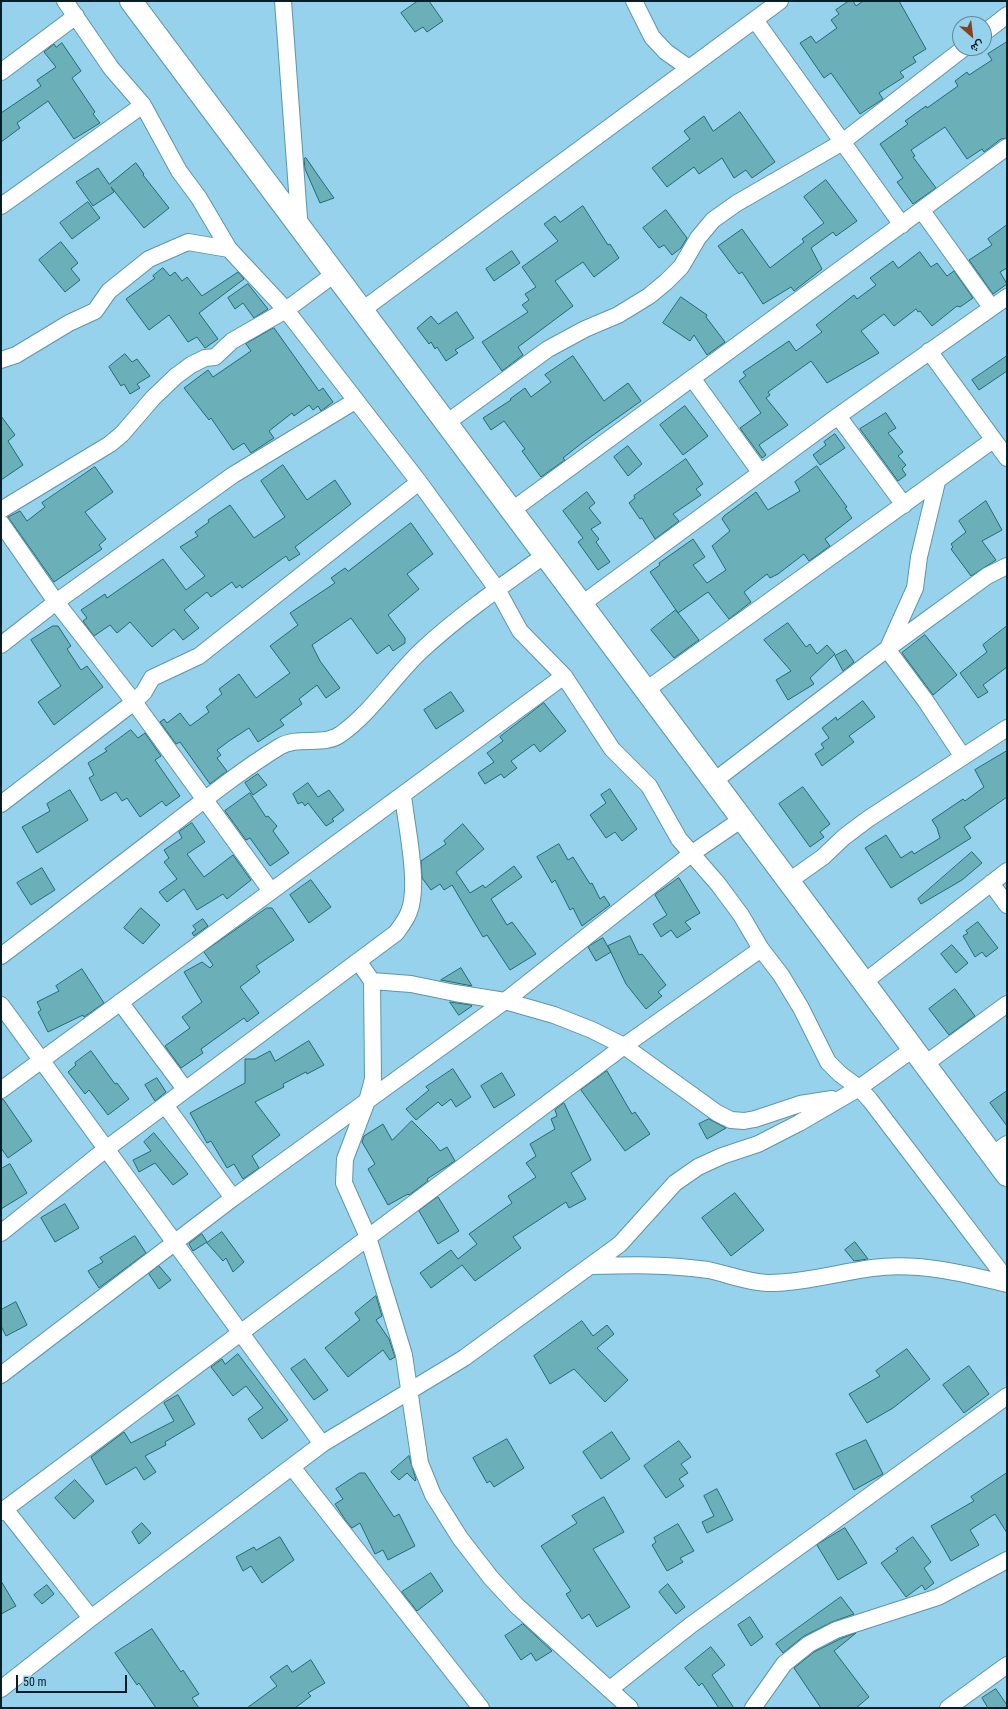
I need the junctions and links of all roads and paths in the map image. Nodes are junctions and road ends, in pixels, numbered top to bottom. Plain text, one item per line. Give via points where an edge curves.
1 (65, 1) edge
2 (131, 1) edge
3 (283, 1) edge
4 (634, 1) edge
5 (780, 1) edge
6 (1007, 15) edge
7 (76, 16) junction
8 (755, 20) junction
9 (992, 27) edge
10 (954, 56) edge
11 (689, 68) junction
12 (1, 72) edge
13 (143, 105) junction
14 (841, 142) junction
15 (1007, 147) edge
16 (1, 206) edge
17 (922, 211) junction
18 (902, 225) junction
19 (300, 231) junction
20 (229, 249) junction
21 (333, 275) junction
22 (1007, 297) edge
23 (991, 307) junction
24 (286, 310) junction
25 (361, 311) junction
26 (929, 350) junction
27 (1, 360) edge
28 (692, 378) junction
29 (355, 401) junction
30 (838, 416) junction
31 (445, 424) junction
32 (993, 440) junction
33 (1007, 458) edge
34 (760, 472) junction
35 (418, 482) junction
36 (937, 482) junction
37 (904, 505) junction
38 (1, 510) edge
39 (511, 511) junction
40 (1, 522) edge
41 (545, 555) junction
42 (1007, 566) edge
43 (497, 589) junction
44 (56, 602) junction
45 (582, 604) junction
46 (1, 645) edge
47 (887, 649) junction
48 (564, 676) junction
49 (646, 690) junction
50 (134, 702) junction
51 (1007, 728) edge
52 (963, 757) junction
53 (714, 781) junction
54 (403, 795) junction
55 (204, 800) junction
56 (1, 804) edge
57 (742, 819) junction
58 (691, 854) junction
59 (1007, 871) edge
60 (789, 881) junction
61 (991, 883) junction
62 (271, 890) junction
63 (1007, 905) edge
64 (761, 949) junction
65 (1, 956) edge
66 (358, 960) junction
67 (372, 981) junction
68 (863, 983) junction
69 (505, 1001) junction
70 (120, 1002) junction
71 (1007, 1004) edge
72 (1, 1005) edge
73 (624, 1046) junction
74 (919, 1056) junction
75 (41, 1061) junction
76 (859, 1088) junction
77 (185, 1089) junction
78 (1, 1090) edge
79 (842, 1098) junction
80 (367, 1101) junction
81 (165, 1105) junction
82 (106, 1149) junction
83 (1000, 1149) edge
84 (1007, 1175) edge
85 (232, 1198) junction
86 (1, 1233) edge
87 (368, 1237) junction
88 (176, 1242) junction
89 (590, 1266) junction
90 (1007, 1280) edge
91 (1007, 1284) edge
92 (241, 1333) junction
93 (1, 1375) edge
94 (410, 1392) junction
95 (1007, 1396) edge
96 (322, 1444) junction
97 (292, 1467) junction
98 (3, 1511) edge
99 (1007, 1560) edge
100 (91, 1618) junction
101 (1007, 1665) edge
102 (1, 1689) edge
103 (610, 1689) junction
104 (481, 1708) edge
105 (630, 1708) edge
106 (753, 1708) edge
107 (948, 1708) edge

1 - 7 street
2 - 19 street
3 - 19 street
4 - 11 street via 652,37 666,52
5 - 8 street
6 - 9 street
7 - 12 street
7 - 13 street via 110,68
8 - 11 street
8 - 14 street
10 - 14 street
11 - 25 street
13 - 16 street
13 - 20 street via 179,171 199,198
14 - 18 street
14 - 31 street via 737,203 713,220 698,238 681,267 649,296 618,315 548,349
15 - 17 street
17 - 18 street
17 - 23 street
18 - 28 street
19 - 21 street
20 - 24 street
20 - 27 street via 188,242 148,259 109,291 95,311 69,323 16,355
21 - 24 street
21 - 25 street
22 - 23 street
23 - 26 street
24 - 29 street
24 - 38 street via 232,341 215,356 191,365 153,398 110,444
25 - 31 street
26 - 30 street
26 - 32 street
28 - 34 street
28 - 39 street
29 - 35 street
29 - 44 street via 233,475
30 - 34 street
30 - 37 street
31 - 39 street
32 - 33 street
32 - 36 street
34 - 45 street
35 - 43 street
35 - 50 street via 199,656 152,678
36 - 37 street
36 - 47 street via 919,557 915,588
37 - 49 street
39 - 41 street
40 - 44 street
41 - 43 street
41 - 45 street
42 - 47 street via 987,576
43 - 48 street via 520,632
43 - 55 street via 423,649 356,723 340,735 325,740 293,741 281,746
44 - 46 street
44 - 50 street
45 - 49 street
47 - 52 street
47 - 53 street
48 - 54 street
48 - 58 street via 612,750 649,786 679,839
49 - 53 street
50 - 55 street
50 - 56 street
51 - 52 street
52 - 60 street via 868,819 823,857
53 - 57 street
54 - 62 street
54 - 66 street via 413,886 410,911 396,933
55 - 62 street
55 - 65 street
57 - 58 street
57 - 60 street
58 - 64 street via 741,915
58 - 69 street
59 - 61 street
60 - 68 street
61 - 63 street
61 - 68 street
62 - 70 street
64 - 73 street
64 - 76 street via 801,1008 828,1062
66 - 67 street
66 - 77 street
67 - 69 street via 411,984
67 - 80 street via 373,1079
68 - 74 street
69 - 73 street via 554,1015
69 - 80 street
70 - 75 street
70 - 77 street
71 - 74 street
72 - 75 street
73 - 79 street via 716,1113 731,1120 755,1119 800,1104
73 - 87 street
74 - 76 street
74 - 83 street
75 - 78 street
75 - 82 street
76 - 79 street
76 - 90 street
77 - 81 street
79 - 89 street via 758,1144 698,1167 675,1183 620,1244
80 - 85 street
80 - 87 street via 345,1160 344,1183
81 - 82 street
81 - 85 street
82 - 86 street
82 - 88 street
83 - 84 street
85 - 88 street
87 - 92 street
87 - 94 street via 404,1355
88 - 92 street
88 - 93 street
89 - 91 street via 655,1264 709,1270 750,1282 769,1283 807,1280 874,1268 912,1268 956,1271
89 - 94 street via 464,1358
92 - 96 street
92 - 98 street
94 - 96 street
94 - 103 street via 420,1463 433,1496 460,1538 517,1606
95 - 103 street via 698,1621
96 - 97 street
97 - 100 street
97 - 104 street
98 - 100 street
99 - 106 street via 938,1597 836,1630 809,1644 784,1664
100 - 102 street
101 - 107 street
103 - 105 street

